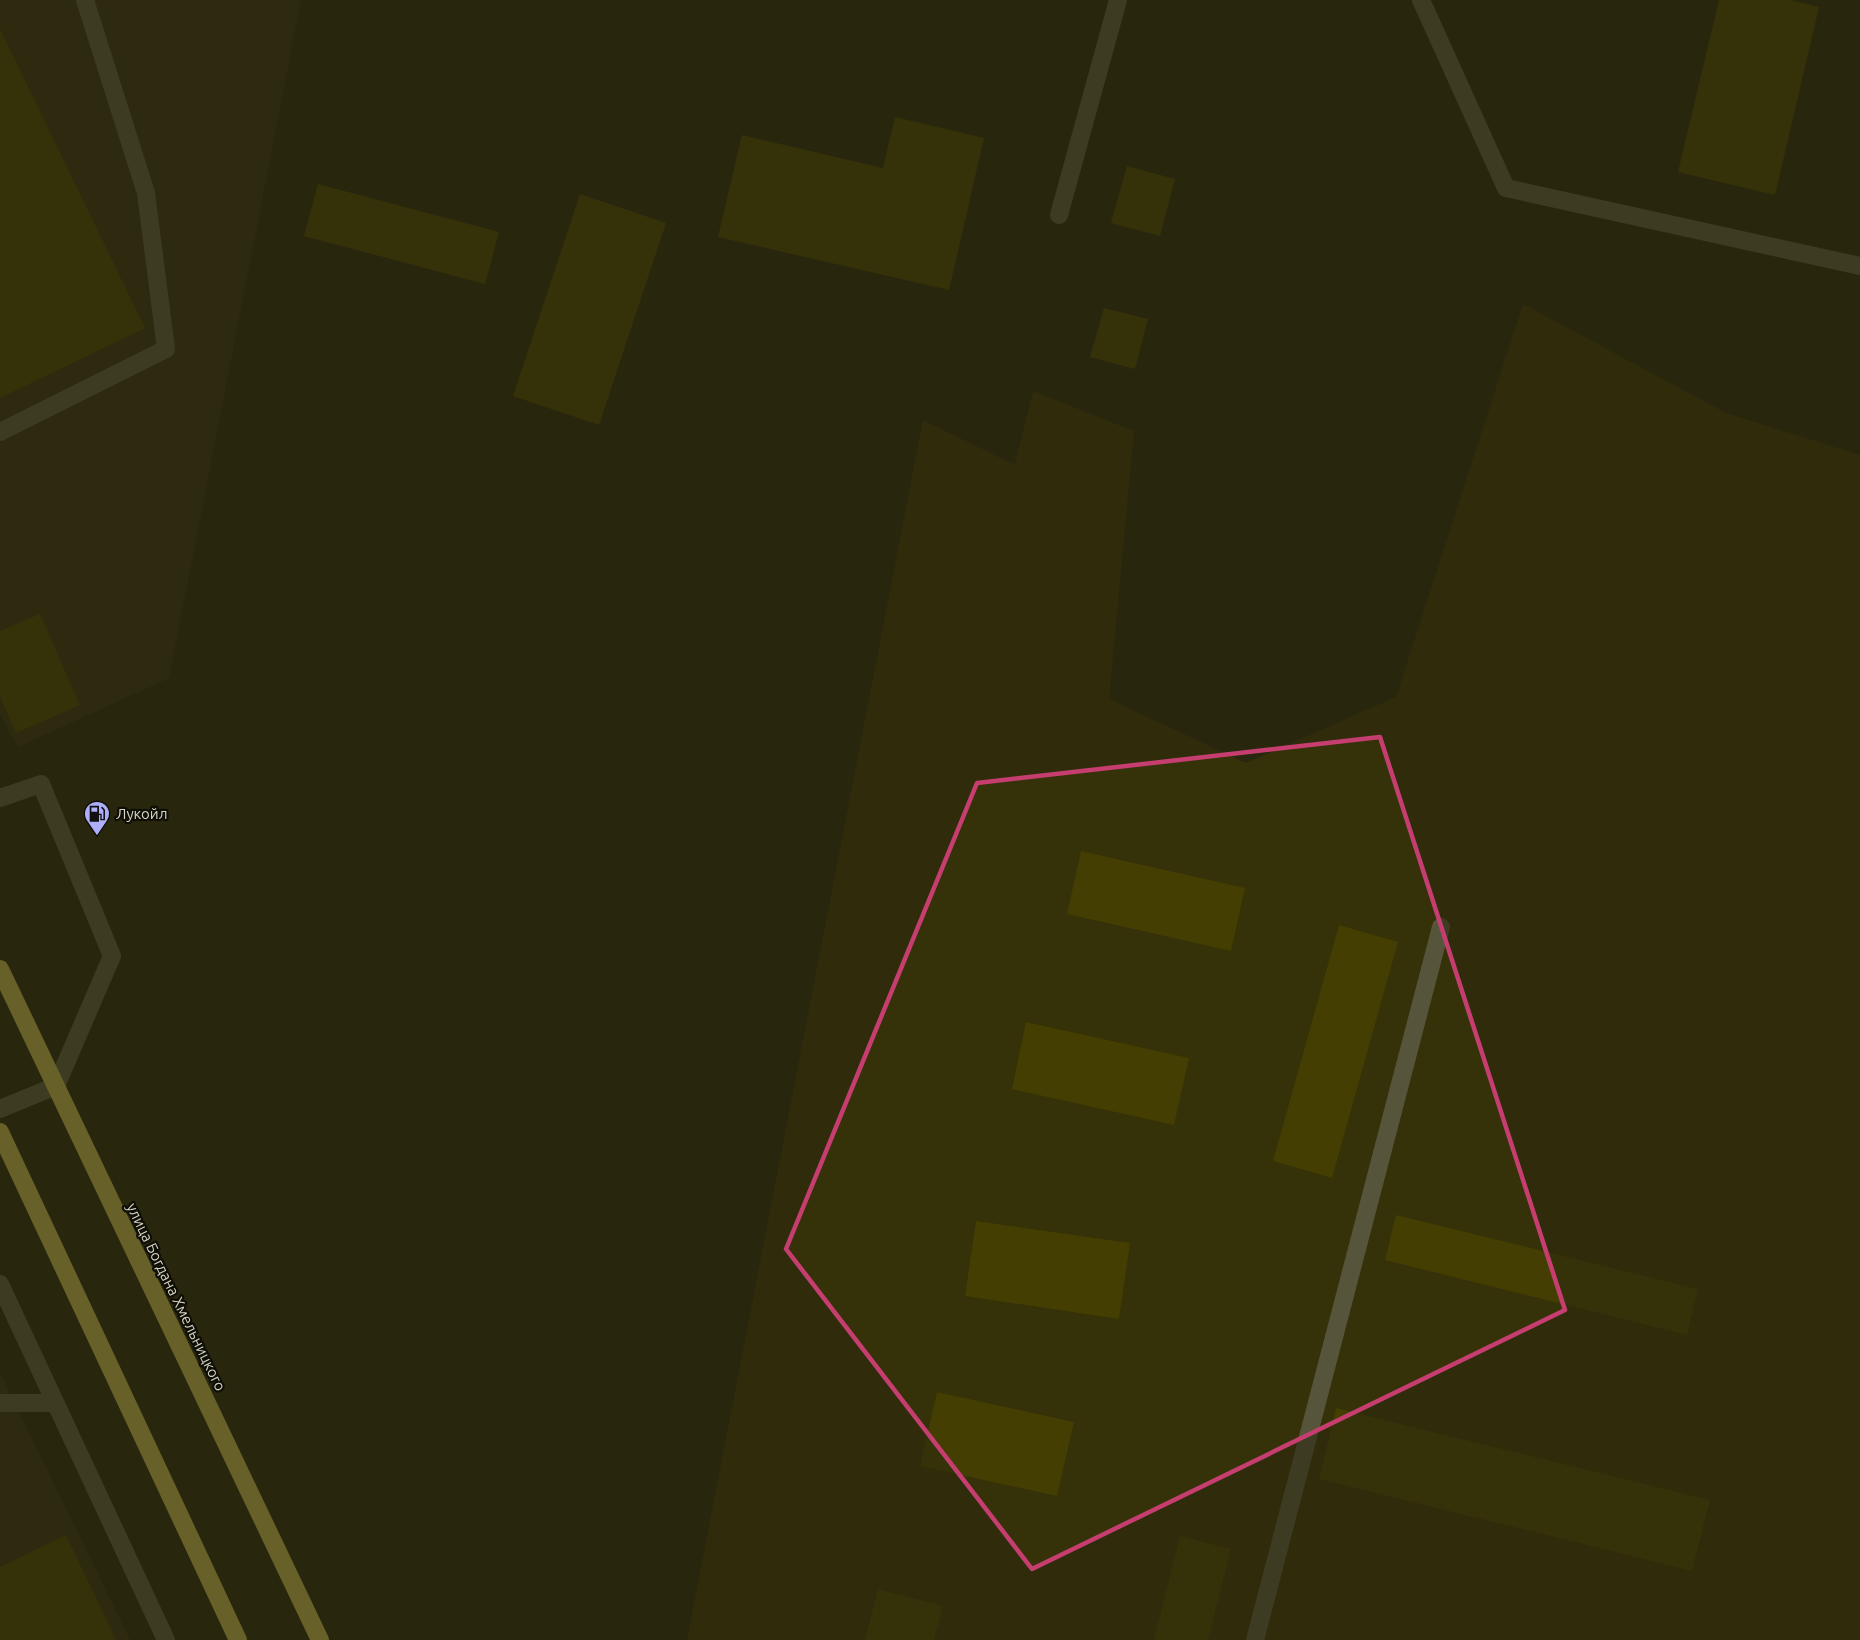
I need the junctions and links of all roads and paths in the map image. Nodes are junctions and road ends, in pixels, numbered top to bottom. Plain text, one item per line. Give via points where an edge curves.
1 (85, 0) edge
2 (1118, 0) edge
3 (1421, 0) edge
4 (1059, 215) dead end
5 (1860, 266) edge
6 (0, 432) edge
7 (0, 798) edge
8 (1441, 927) dead end
9 (0, 969) edge
10 (56, 1086) junction
11 (0, 1109) edge
12 (0, 1132) edge
13 (0, 1284) edge
14 (0, 1403) edge
15 (55, 1403) junction
16 (166, 1640) edge
17 (238, 1640) edge
18 (320, 1640) edge
19 (1255, 1640) edge

1 - 6 lane via 146,192 166,349
2 - 4 lane
3 - 5 lane via 1506,188
7 - 10 lane via 41,784 112,957
8 - 19 lane
9 - 10 highway, улица Богдана Хмельницкого
10 - 11 lane
10 - 18 highway, улица Богдана Хмельницкого
12 - 17 highway
13 - 15 lane
14 - 15 lane
15 - 16 lane

